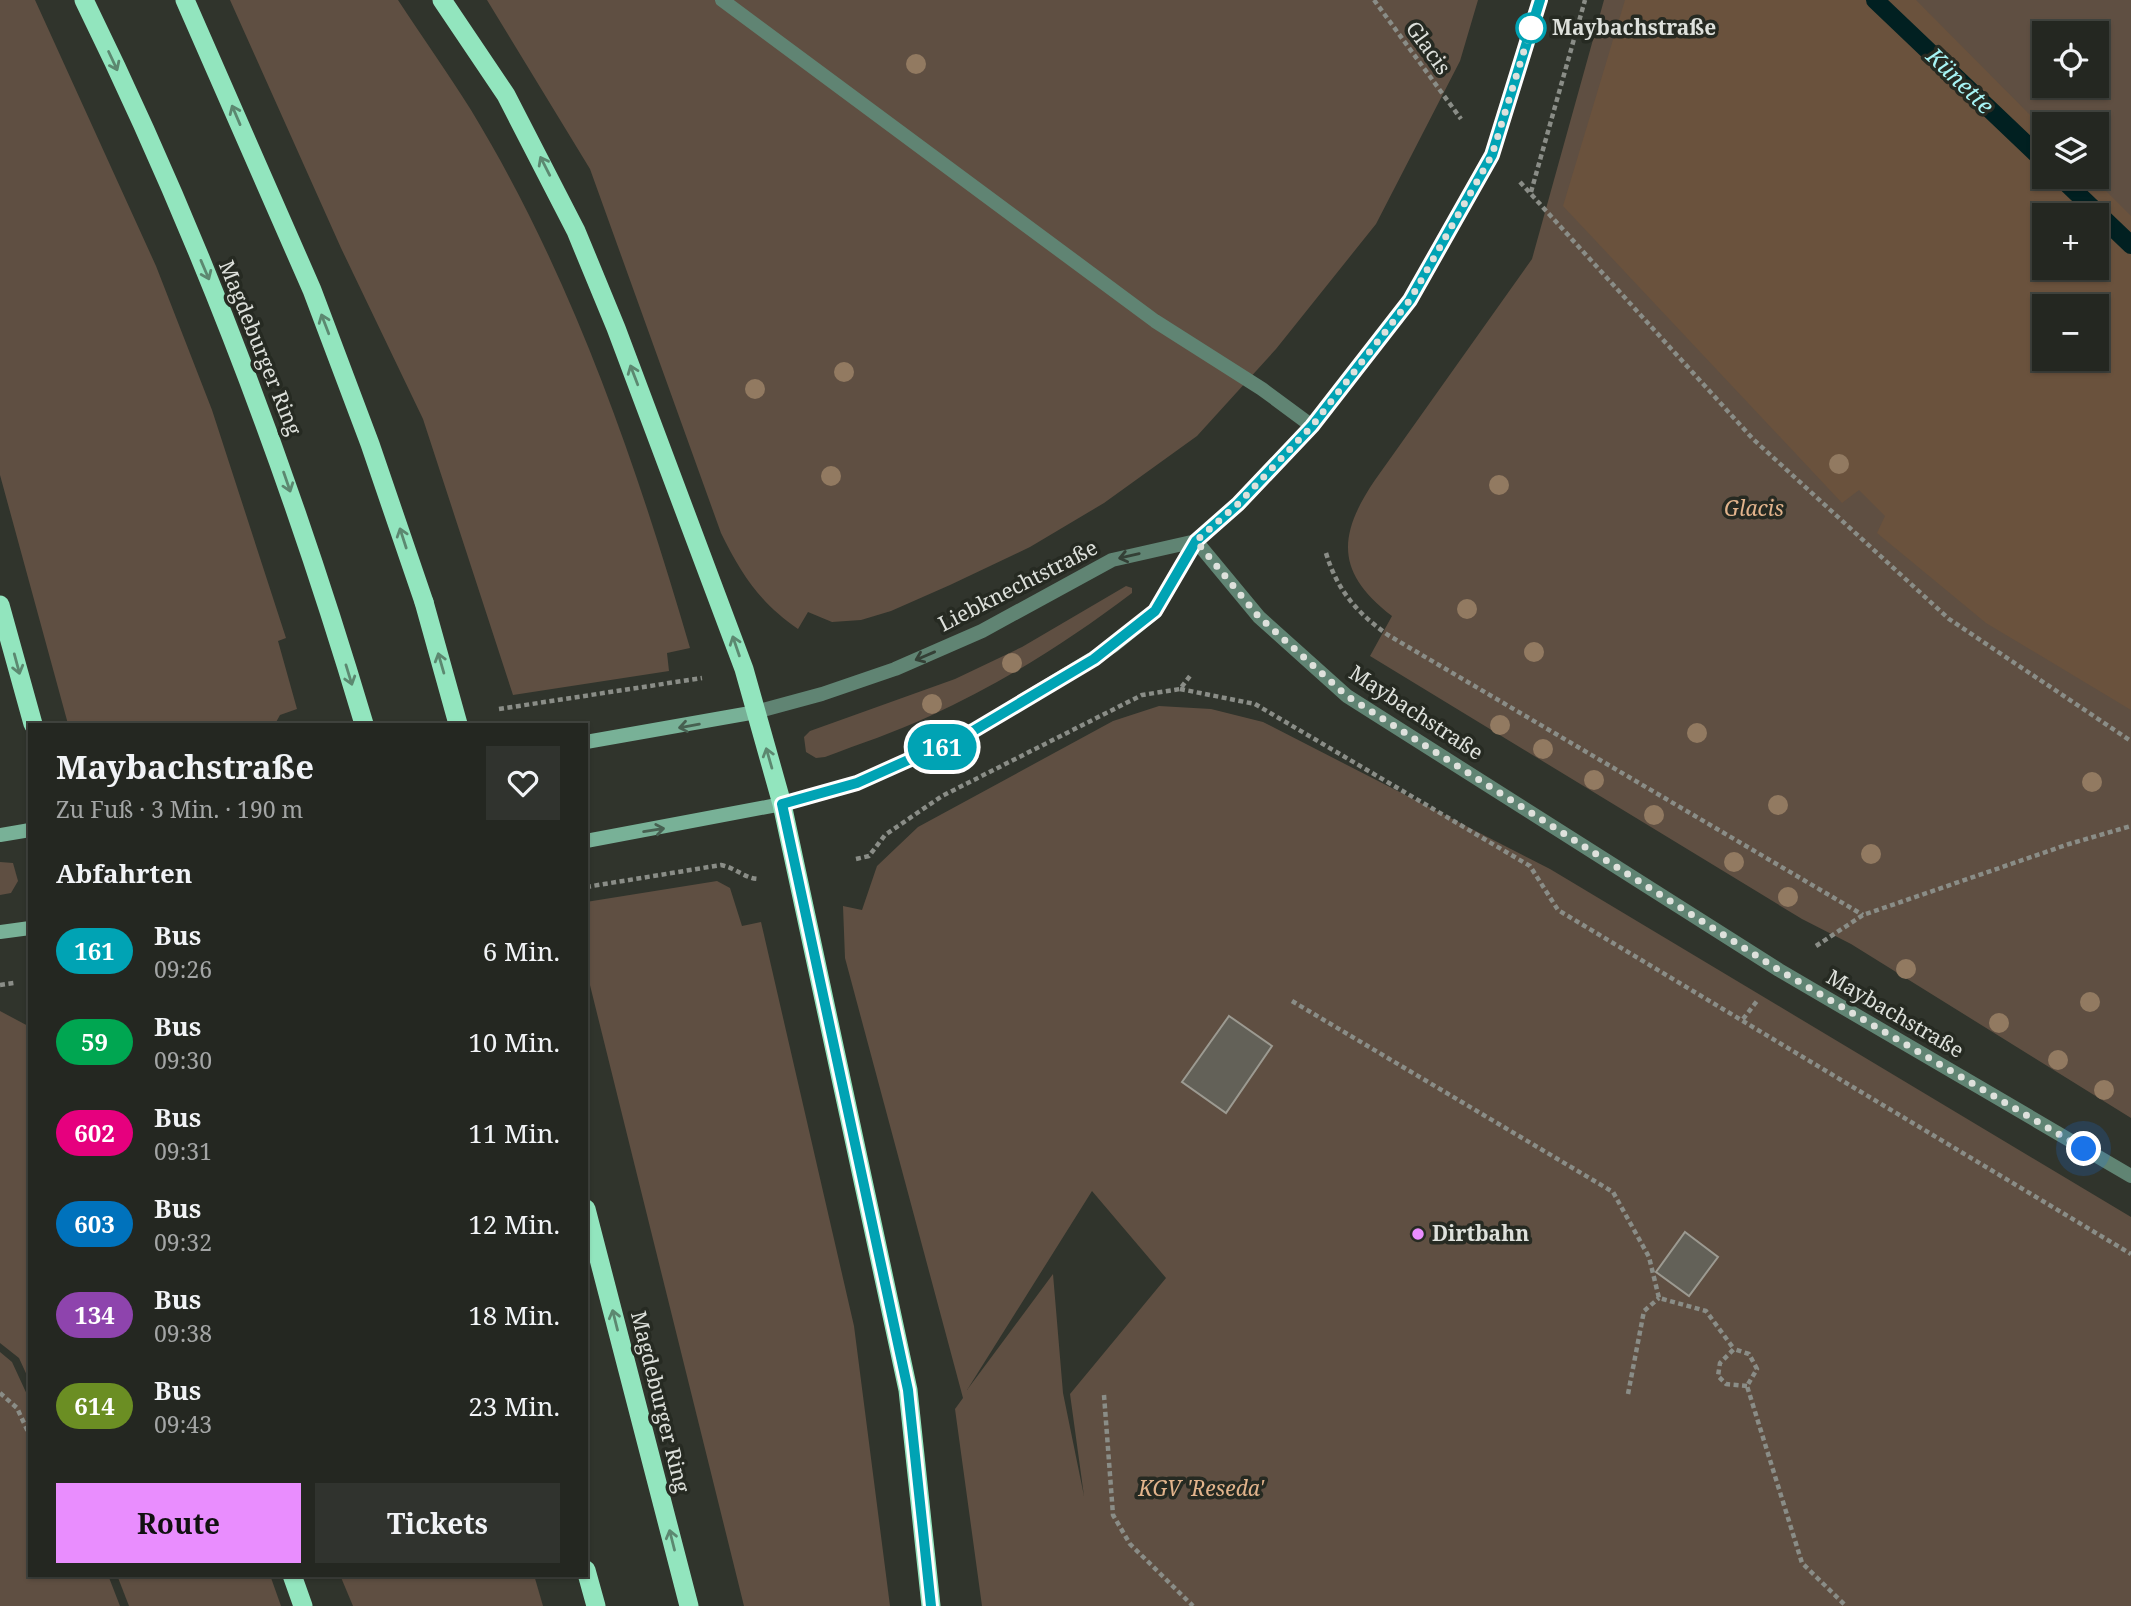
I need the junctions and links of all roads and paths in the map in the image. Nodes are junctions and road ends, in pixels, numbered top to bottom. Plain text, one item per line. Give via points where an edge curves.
1 (84, 0) edge
2 (185, 0) edge
3 (442, 0) edge
4 (722, 0) edge
5 (1374, 0) edge
6 (1540, 0) edge
7 (1585, 0) edge
8 (1492, 155) junction
9 (1531, 192) junction
10 (1312, 426) junction
11 (1196, 541) junction
12 (1326, 553) dead end
13 (0, 605) edge
14 (1190, 676) dead end
15 (702, 678) dead end
16 (1180, 689) junction
17 (499, 709) dead end
18 (756, 712) junction
19 (33, 723) edge
20 (364, 723) edge
21 (458, 723) edge
22 (2131, 741) edge
23 (588, 742) edge
24 (782, 804) junction
25 (2131, 826) edge
26 (28, 830) edge
27 (0, 835) edge
28 (588, 841) edge
29 (856, 859) dead end
30 (759, 879) dead end
31 (588, 887) edge
32 (1863, 915) junction
33 (28, 928) edge
34 (0, 932) edge
35 (1779, 970) junction
36 (14, 984) dead end
37 (0, 985) edge
38 (1292, 1001) dead end
39 (2131, 1176) edge
40 (588, 1217) edge
41 (2131, 1254) edge
42 (1659, 1298) junction
43 (1734, 1349) junction
44 (1747, 1386) junction
45 (0, 1393) edge
46 (1628, 1394) dead end
47 (1104, 1395) dead end
48 (28, 1432) edge
49 (293, 1577) edge
50 (588, 1577) edge
51 (303, 1606) edge
52 (596, 1606) edge
53 (689, 1606) edge
54 (931, 1606) edge
55 (1193, 1606) edge
56 (1846, 1606) edge

1 -> 20 highway, Magdeburger Ring via 158,156 241,355 303,526
21 -> 2 highway, bridge via 424,602 312,290
18 -> 3 highway via 725,615 576,231 506,95
4 - 10 street via 1155,321
5 - 8 path, Glacis
6 - 8 street
7 - 9 path
8 - 9 path, Glacis
8 - 10 street via 1410,300
9 - 22 path, Glacis via 1753,439 1949,619
10 - 11 street
11 -> 18 street, Liebknechtstraße via 1112,561 982,631 895,669
11 - 24 street via 1155,611 1057,683 925,755 857,783
11 - 35 street, Maybachstraße via 1259,617 1347,696
12 - 32 path via 1351,604 1388,635
13 -> 19 highway
14 - 16 path
15 - 17 path
16 - 29 path via 1142,695 942,796 885,835 869,856
16 - 41 path via 1255,704 1530,866 1558,911
18 -> 23 main road, Liebknechtstraße
24 -> 18 highway
28 -> 24 main road
24 - 54 highway via 908,1390
25 - 32 path
26 - 27 main road
30 - 31 path via 721,865
32 - 35 path
33 - 34 main road
35 - 39 street, Maybachstraße
36 - 37 path
38 - 42 path via 1613,1192 1649,1257
53 -> 40 highway, Magdeburger Ring
42 - 43 path via 1706,1311
42 - 46 path via 1644,1311
43 - 44 path via 1749,1354 1757,1369
43 - 44 path via 1720,1363 1718,1376 1726,1384
44 - 56 path via 1802,1563
45 - 48 path via 17,1408
47 - 55 path via 1109,1499 1116,1523 1130,1544
49 - 51 highway
50 - 52 highway

